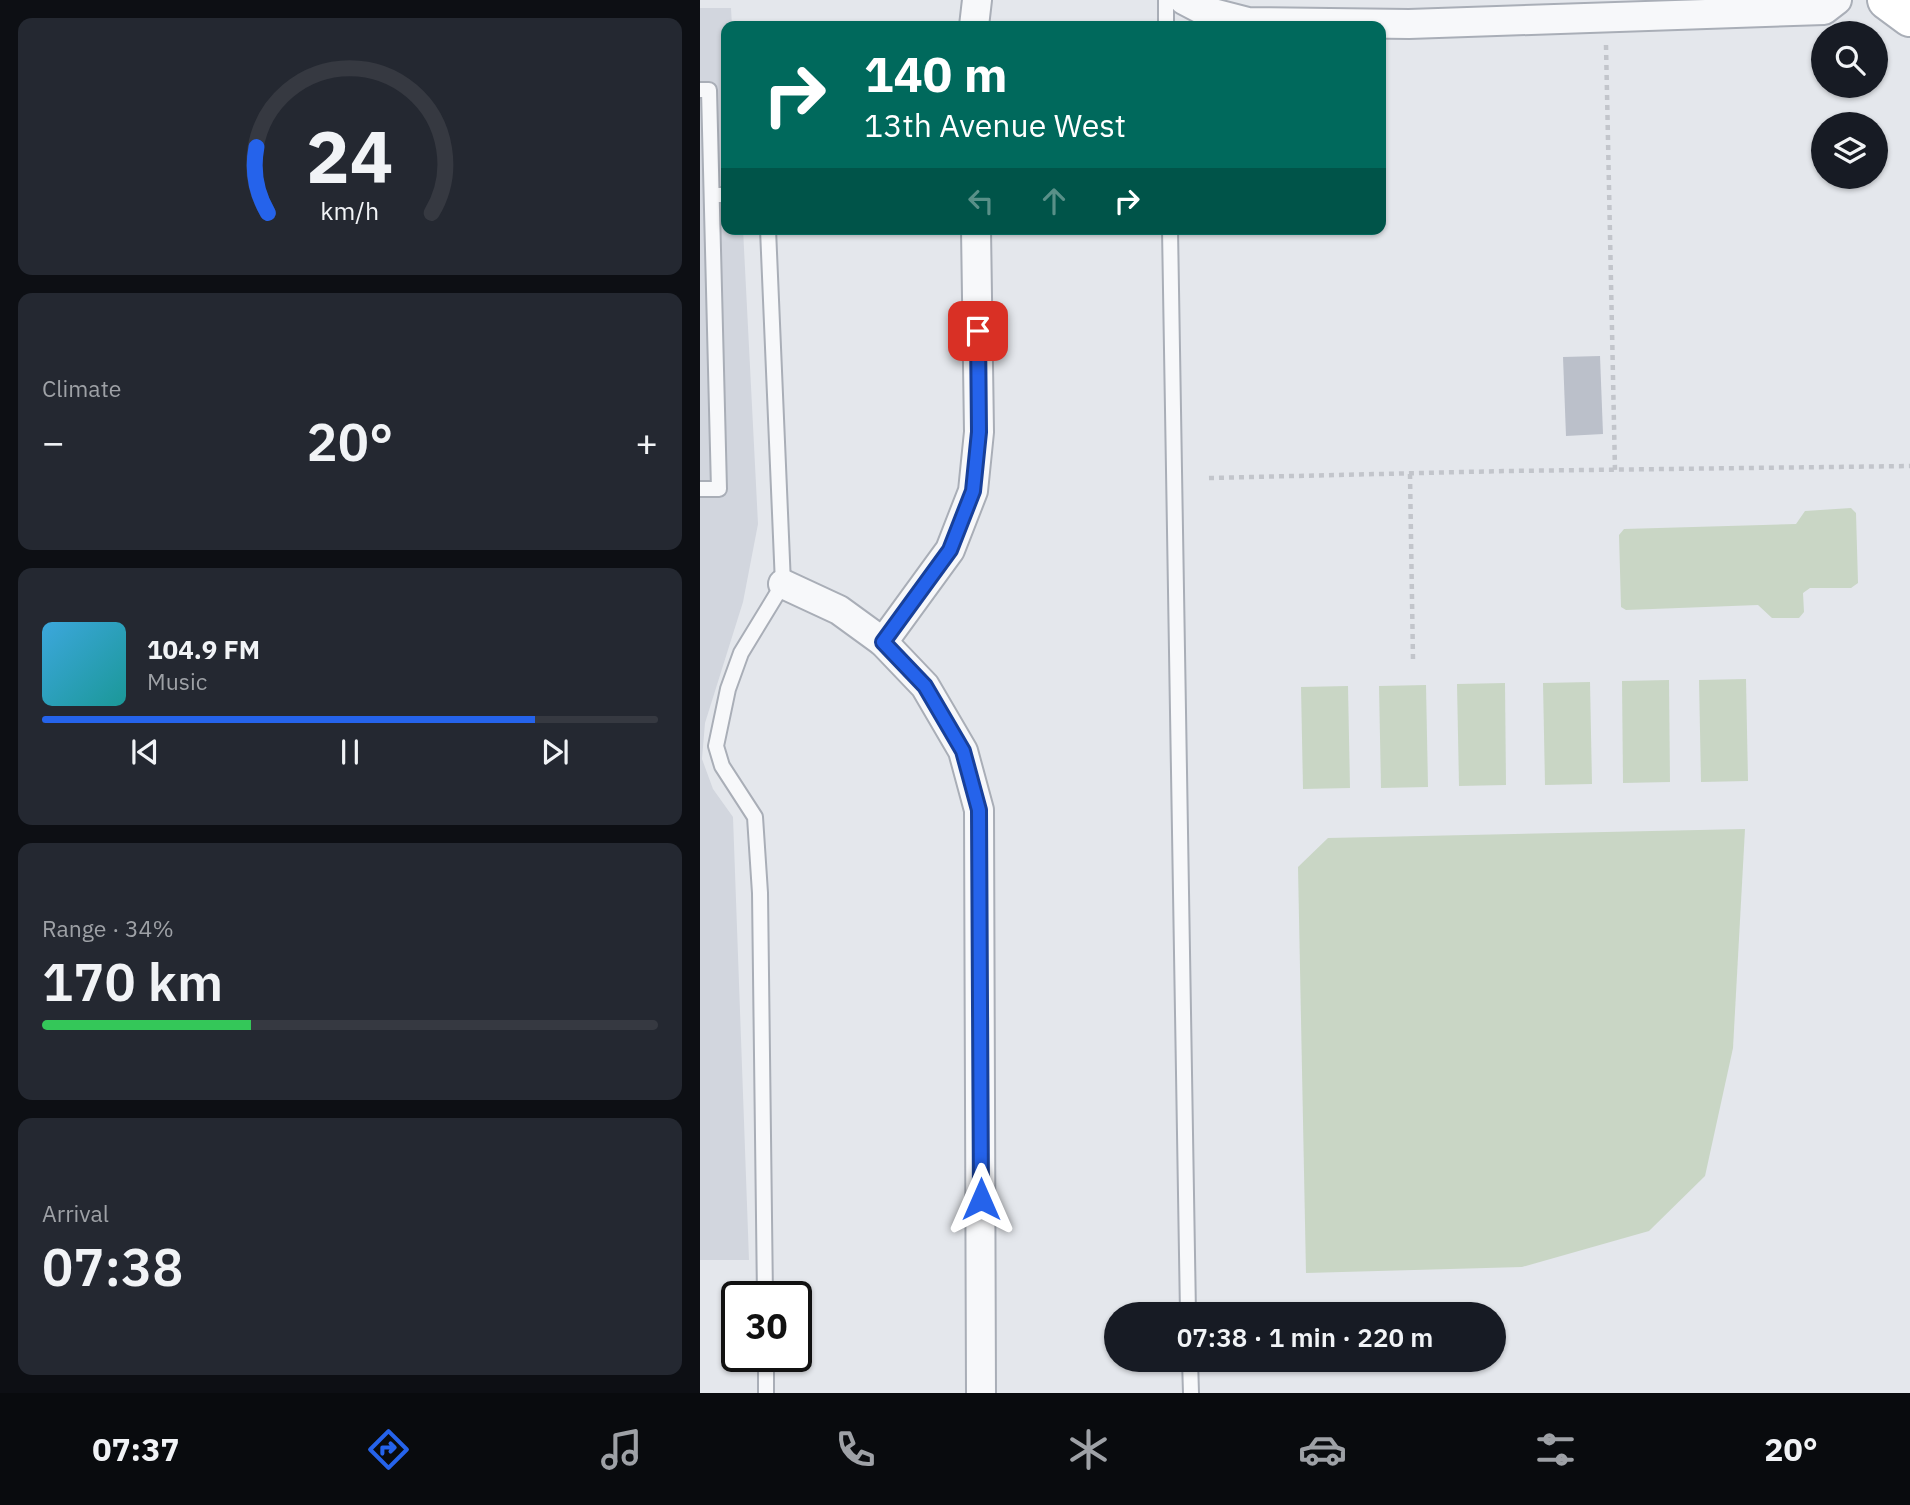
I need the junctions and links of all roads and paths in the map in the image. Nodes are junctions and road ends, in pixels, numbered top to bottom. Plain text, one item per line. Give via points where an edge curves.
1 (977, 0) edge
2 (1166, 0) edge
3 (1184, 0) edge
4 (1837, 0) edge
5 (1887, 0) edge
6 (1910, 17) edge
7 (975, 21) edge
8 (1166, 21) edge
9 (1244, 21) edge
10 (1386, 24) edge
11 (1606, 42) dead end
12 (700, 90) edge
13 (705, 143) edge
14 (719, 195) edge
15 (768, 235) edge
16 (976, 235) edge
17 (1170, 235) edge
18 (1910, 466) edge
19 (1615, 471) junction
20 (1410, 474) junction
21 (1209, 478) dead end
22 (700, 489) edge
23 (783, 584) junction
24 (883, 642) junction
25 (1413, 660) dead end
26 (765, 1281) edge
27 (1188, 1302) edge
28 (766, 1372) edge
29 (1190, 1372) edge
30 (766, 1393) edge
31 (981, 1393) edge
32 (1191, 1393) edge

1 - 7 street
2 - 8 lane
3 - 9 street
4 - 10 street via 1824,10
5 - 6 street
11 - 19 path
12 - 13 lane via 709,90
13 - 14 lane
14 - 22 lane via 719,489
15 - 23 lane
16 - 24 street via 979,432 973,491 950,550
17 - 27 lane
18 - 19 path
19 - 20 path
20 - 21 path
20 - 25 path
23 - 24 street via 839,610
23 - 26 lane via 741,653 716,746 722,766 755,817
24 - 31 street via 925,686 963,751 979,810
28 - 30 lane
29 - 32 lane

